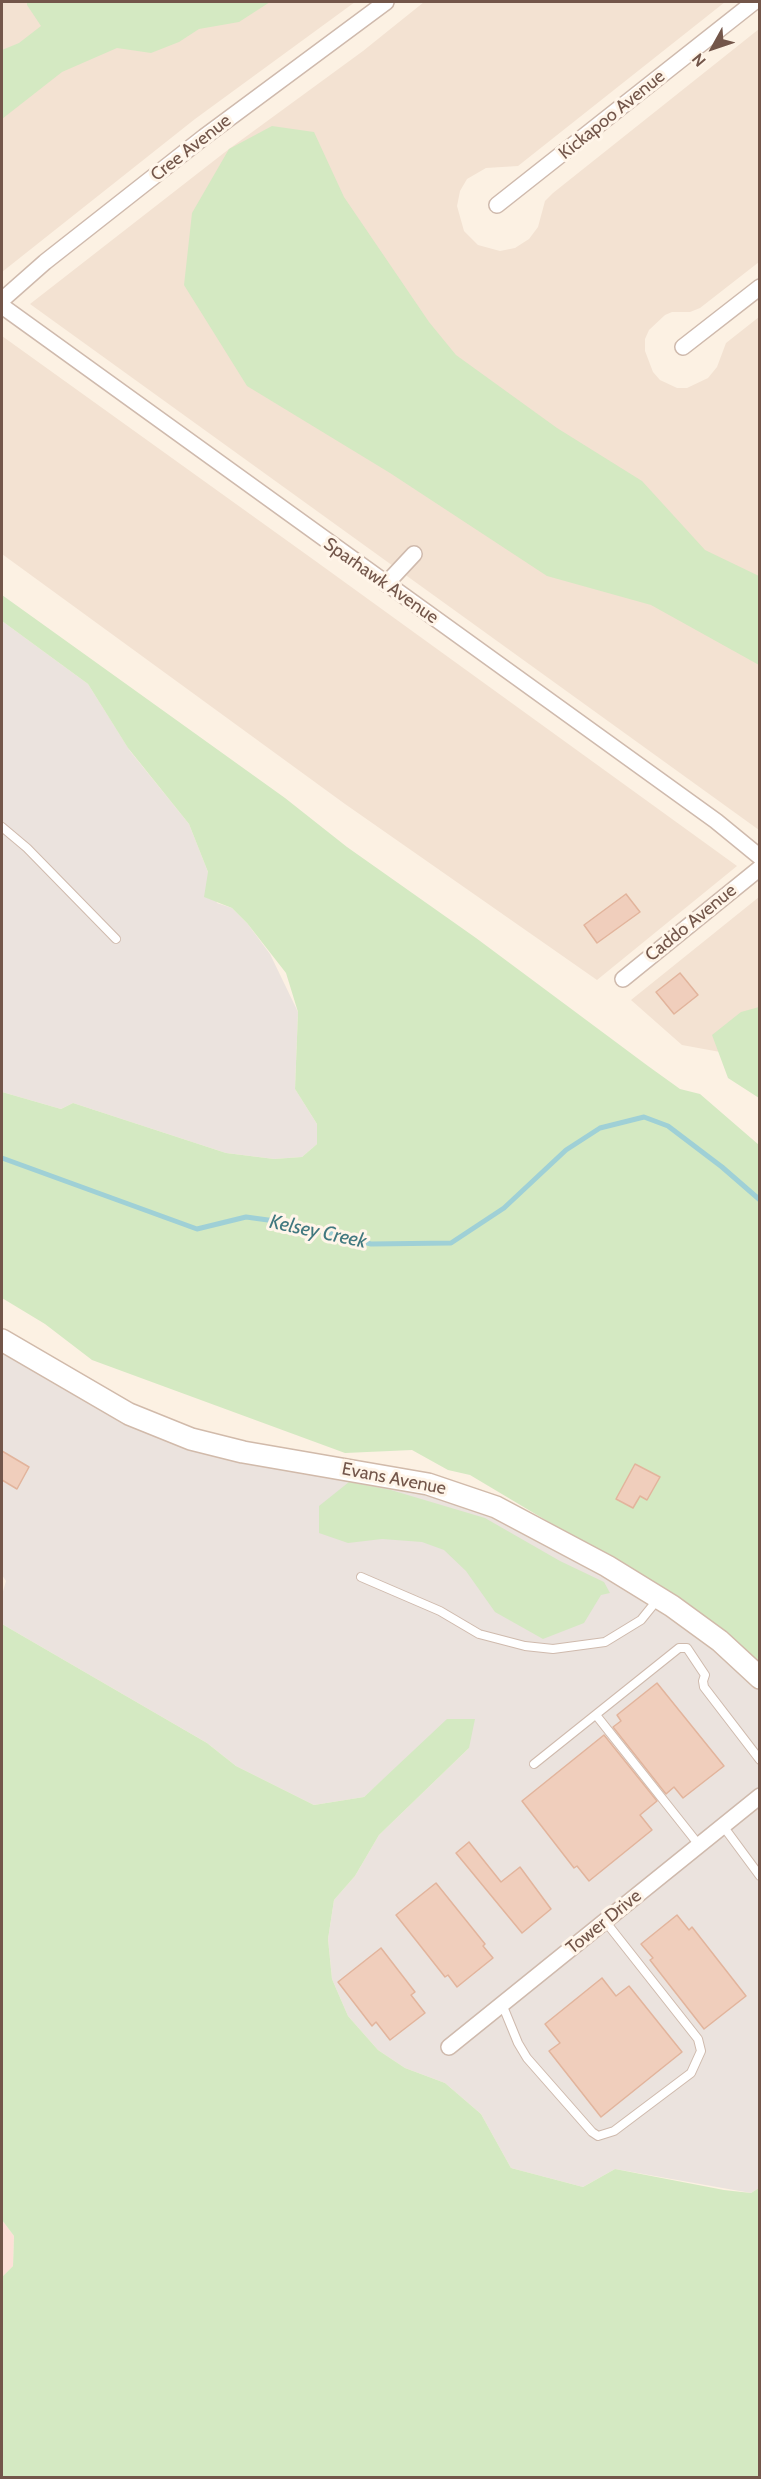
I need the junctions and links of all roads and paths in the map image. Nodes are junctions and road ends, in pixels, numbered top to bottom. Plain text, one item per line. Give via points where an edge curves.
1 (386, 2) edge
2 (754, 2) edge
3 (497, 205) dead end
4 (759, 286) edge
5 (2, 300) edge
6 (2, 306) edge
7 (683, 347) dead end
8 (414, 554) dead end
9 (387, 584) junction
10 (2, 827) edge
11 (759, 857) edge
12 (759, 868) edge
13 (116, 939) dead end
14 (623, 979) dead end
15 (2, 1340) edge
16 (361, 1576) dead end
17 (659, 1598) junction
18 (759, 1678) edge
19 (596, 1715) junction
20 (759, 1760) edge
21 (534, 1764) dead end
22 (759, 1796) edge
23 (723, 1826) junction
24 (699, 1845) junction
25 (759, 1876) edge
26 (605, 1921) junction
27 (502, 2004) junction
28 (449, 2047) dead end

1 - 5 street, Cree Avenue via 204,137
2 - 3 street, Kickapoo Avenue
4 - 7 street
6 - 9 street, Sparhawk Avenue
8 - 9 street
9 - 11 street, Sparhawk Avenue via 716,821
10 - 13 lane
12 - 14 street, Caddo Avenue
15 - 17 street, Evans Avenue via 129,1414 190,1439 428,1484 465,1495 538,1528
16 - 17 lane via 441,1611 479,1634 554,1649 605,1642 640,1620
17 - 18 street, Evans Avenue via 720,1641
19 - 20 lane via 679,1648 687,1648 705,1675 704,1687
19 - 21 lane
19 - 24 lane
22 - 23 street, Tower Drive
23 - 24 street, Tower Drive
23 - 25 lane
24 - 26 street, Tower Drive
26 - 27 street, Tower Drive
26 - 27 lane via 698,2039 701,2051 691,2073 614,2131 598,2136 527,2058
27 - 28 street, Tower Drive

